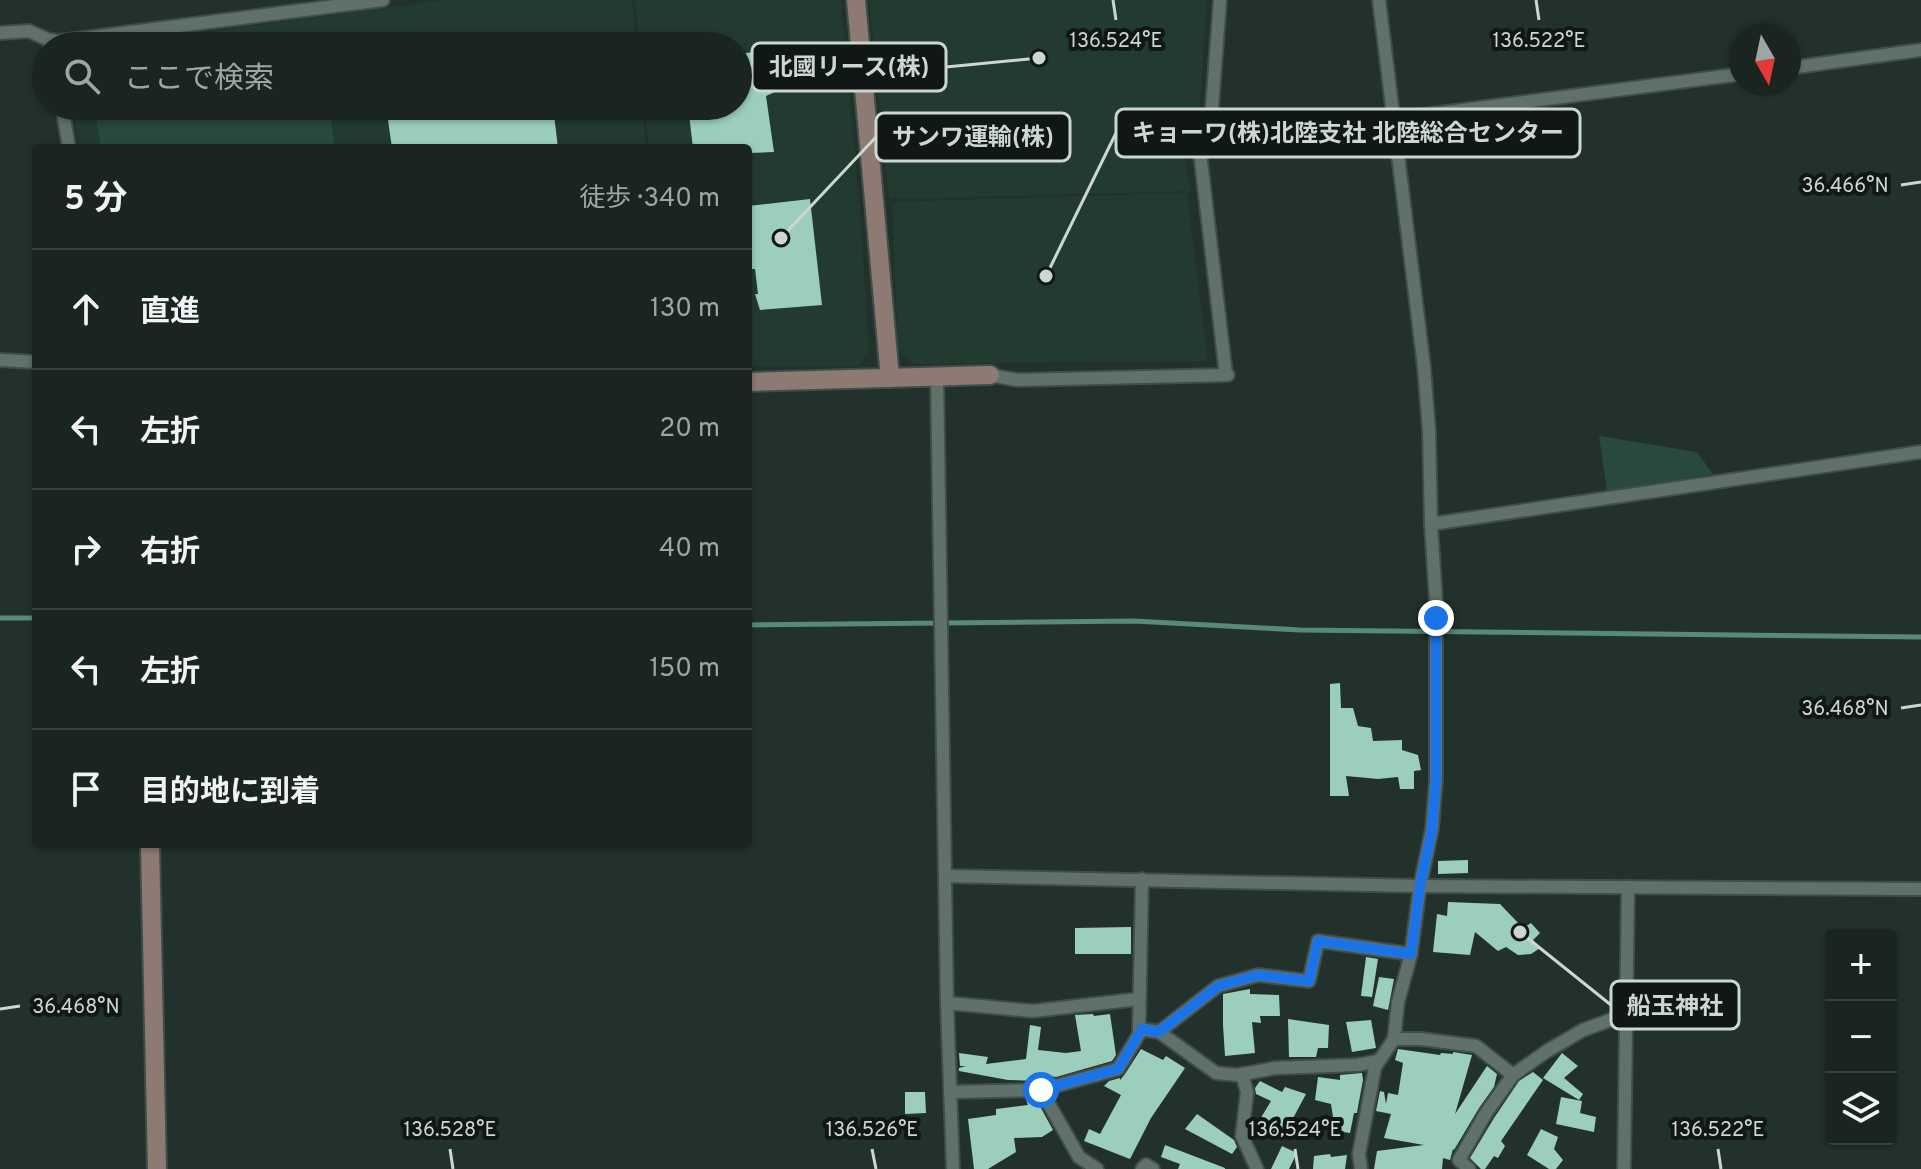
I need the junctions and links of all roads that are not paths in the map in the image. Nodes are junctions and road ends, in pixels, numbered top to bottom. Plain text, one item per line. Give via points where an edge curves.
1 (383, 0) edge
2 (856, 0) edge
3 (1220, 0) edge
4 (1379, 0) edge
5 (131, 32) edge
6 (0, 33) edge
7 (32, 33) edge
8 (1921, 50) edge
9 (1801, 66) edge
10 (1729, 76) edge
11 (1394, 119) junction
12 (64, 120) edge
13 (68, 144) edge
14 (1199, 144) junction
15 (0, 360) edge
16 (32, 362) edge
17 (990, 375) joint
18 (937, 377) junction
19 (890, 378) junction
20 (752, 382) edge
21 (1921, 452) edge
22 (1431, 524) junction
23 (150, 848) edge
24 (945, 876) junction
25 (1142, 879) junction
26 (1420, 886) junction
27 (1628, 887) junction
28 (1921, 889) edge
29 (1411, 954) junction
30 (1139, 999) junction
31 (947, 1003) junction
32 (1627, 1014) junction
33 (1142, 1029) junction
34 (1159, 1032) junction
35 (1394, 1039) junction
36 (1378, 1061) junction
37 (1242, 1074) junction
38 (1513, 1075) junction
39 (1041, 1090) junction
40 (950, 1092) junction
41 (157, 1169) edge
42 (953, 1169) edge
43 (1097, 1169) edge
44 (1142, 1169) edge
45 (1153, 1169) edge
46 (1257, 1169) edge
47 (1361, 1169) edge
48 (1469, 1169) edge
49 (1624, 1169) edge

1 - 5 street
2 - 19 street
3 - 14 street via 1210,135
4 - 11 street
6 - 7 street
8 - 9 street
10 - 11 street
11 - 14 street
11 - 22 street via 1424,367
12 - 13 street
14 - 17 street via 1227,375 1017,380
15 - 16 street
17 - 18 street
18 - 19 street
18 - 24 street
19 - 20 street
21 - 22 street
22 - 26 street via 1436,780
23 - 41 street
24 - 25 street
24 - 31 street
25 - 26 street
25 - 30 street
26 - 27 street
26 - 29 street
27 - 28 street
27 - 32 street
29 - 34 street via 1318,941 1309,981 1258,975 1218,986
29 - 35 street
30 - 31 street via 1033,1011
30 - 33 street
31 - 40 street
32 - 38 street via 1583,1030
32 - 49 street
33 - 34 street
33 - 39 street via 1118,1069
34 - 37 street via 1216,1073
35 - 36 street
35 - 38 street via 1476,1046
36 - 37 street
36 - 47 street via 1359,1154
37 - 46 street via 1247,1092 1242,1136
38 - 48 street via 1459,1160
39 - 40 street
39 - 43 street via 1079,1157
40 - 42 street
44 - 45 street

